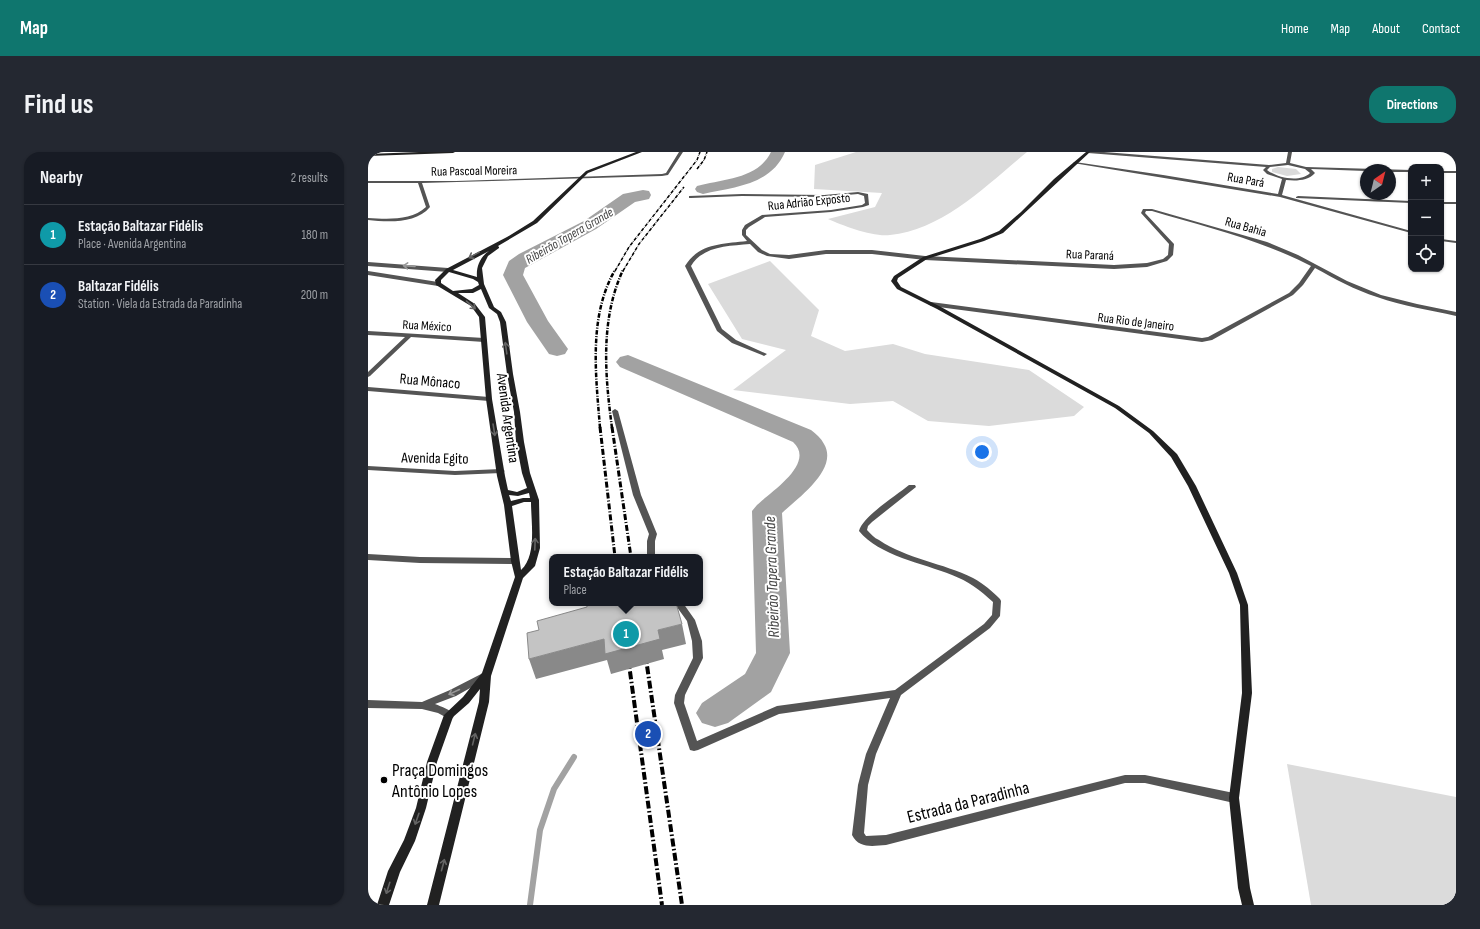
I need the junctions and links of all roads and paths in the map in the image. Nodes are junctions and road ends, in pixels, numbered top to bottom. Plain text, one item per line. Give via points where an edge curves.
1 (453, 152) edge
2 (640, 152) edge
3 (682, 152) edge
4 (1088, 152) edge
5 (1290, 152) edge
6 (368, 155) edge
7 (1075, 163) junction
8 (1288, 164) junction
9 (1268, 166) junction
10 (1306, 168) junction
11 (1408, 171) edge
12 (1444, 172) edge
13 (1456, 172) edge
14 (580, 177) junction
15 (1284, 178) junction
16 (368, 182) edge
17 (420, 183) junction
18 (1280, 196) junction
19 (691, 197) dead end
20 (1408, 202) edge
21 (1444, 203) edge
22 (1456, 203) edge
23 (1168, 214) joint
24 (368, 220) edge
25 (1408, 231) edge
26 (509, 238) junction
27 (1444, 240) edge
28 (750, 242) junction
29 (1456, 242) edge
30 (925, 258) junction
31 (368, 264) edge
32 (1314, 266) junction
33 (448, 270) junction
34 (368, 273) edge
35 (438, 284) junction
36 (481, 284) junction
37 (453, 292) junction
38 (931, 304) junction
39 (1456, 314) edge
40 (368, 333) edge
41 (410, 336) junction
42 (484, 340) junction
43 (764, 354) dead end
44 (368, 375) edge
45 (368, 389) edge
46 (489, 399) junction
47 (615, 411) dead end
48 (368, 468) edge
49 (501, 472) junction
50 (912, 486) dead end
51 (532, 489) junction
52 (506, 492) junction
53 (535, 500) junction
54 (508, 505) junction
55 (651, 554) edge
56 (368, 557) edge
57 (514, 561) junction
58 (519, 578) junction
59 (680, 606) edge
60 (486, 676) junction
61 (898, 693) junction
62 (368, 704) edge
63 (421, 706) junction
64 (448, 715) junction
65 (1234, 798) junction
66 (433, 904) edge
67 (383, 905) edge
68 (1248, 905) edge

1 - 6 street
2 - 14 street via 596,168
3 - 14 street, Rua Pascoal Moreira via 665,175
4 - 7 street
4 - 9 street
5 - 8 street
7 - 18 street, Rua Pará
7 - 30 street via 1001,232
8 - 9 street
8 - 10 street
9 - 15 street via 1265,170 1267,172
10 - 11 street
10 - 15 street via 1313,173 1312,176 1301,179
12 - 13 street
14 - 17 street, Rua Pascoal Moreira
14 - 26 street via 535,222
15 - 18 street
16 - 17 street, Rua Pascoal Moreira
17 - 24 street via 428,207 424,211 397,220
18 - 20 street
18 - 25 street, Rua Pará
19 - 28 street, Rua Adrião Exposto via 824,196 858,193 866,195 867,204 860,207 759,218 744,230 744,235
21 - 22 street
23 - 30 street, Rua Paraná via 1152,210 1143,212 1172,244 1172,250 1165,260 1147,265 1114,267
23 - 32 street, Rua Bahia via 1265,242
26 -> 33 street
26 - 36 street via 486,256 479,268
27 - 29 street
28 - 30 street via 760,251 778,256 846,252
28 - 43 street via 704,250 690,261 688,266 719,330 738,344
30 - 38 street via 896,277 894,281 899,288
33 -> 31 street
32 - 38 street, Rua Rio de Janeiro via 1291,294 1206,340
32 - 39 street, Rua Bahia via 1380,296
33 - 35 street via 438,280
33 - 36 street via 461,273
34 - 35 street
35 - 37 street, Avenida Argentina
36 - 37 street via 472,291
51 -> 36 street, Avenida Argentina via 520,442 518,412 503,322 499,313 492,308
37 -> 42 street, Avenida Argentina via 473,305 482,317
38 - 65 street via 1117,407 1151,432 1174,456 1192,486 1233,573 1244,605 1247,693
40 - 41 street, Rua México
41 - 42 street, Rua México
41 - 44 street
42 - 46 street, Avenida Argentina
45 - 46 street, Rua Mônaco
46 -> 49 street, Avenida Argentina
47 - 55 street via 637,495 653,534
48 - 49 street, Avenida Egito
49 - 52 street, Avenida Argentina
50 - 61 street via 869,520 863,531 877,542 968,580 990,593 997,601 996,616 987,626
51 - 52 street via 518,494
51 - 53 street, Avenida Argentina
52 - 54 street, Avenida Argentina
53 - 54 street via 523,500
58 -> 53 street, Avenida Argentina via 531,566 536,548
54 - 57 street, Avenida Argentina
56 - 57 street
57 - 58 street, Avenida Argentina
58 - 60 street, Avenida Argentina
59 - 61 street via 691,620 697,641 698,658 680,695 679,703 694,747 777,710
60 -> 63 street
60 - 64 street via 466,700
66 -> 60 street via 484,702
61 - 65 street, Estrada da Paradinha via 871,754 862,785 858,835 864,842 886,840 1125,779 1145,779
62 - 63 street
63 - 64 street via 440,710
64 -> 67 street via 432,762 421,808 394,871
65 - 68 street

